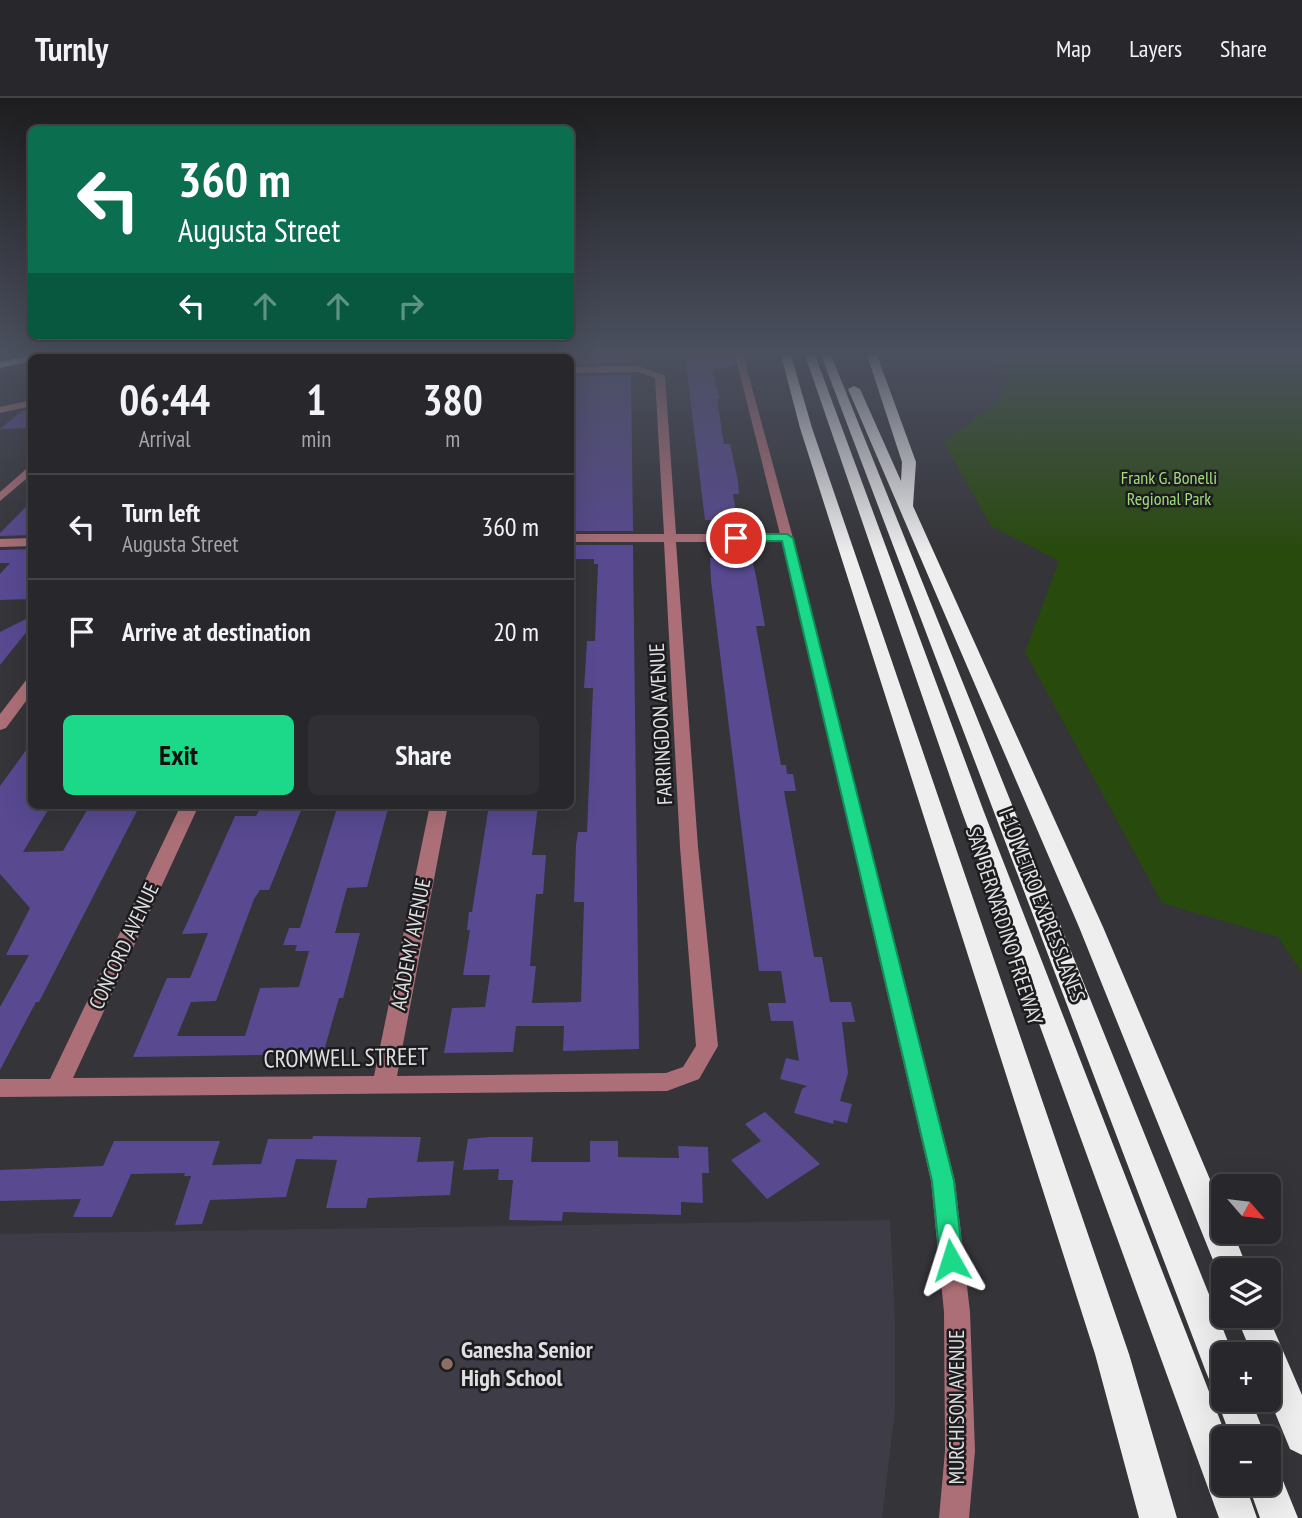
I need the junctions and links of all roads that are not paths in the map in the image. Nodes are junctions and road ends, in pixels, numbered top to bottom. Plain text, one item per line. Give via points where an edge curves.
1 (663, 421) edge
2 (756, 421) edge
3 (804, 421) edge
4 (834, 421) edge
5 (852, 421) edge
6 (868, 421) edge
7 (895, 421) edge
8 (28, 471) edge
9 (0, 498) edge
10 (907, 510) junction
11 (574, 538) edge
12 (671, 538) junction
13 (787, 538) junction
14 (0, 542) edge
15 (28, 542) edge
16 (28, 687) edge
17 (0, 725) edge
18 (188, 809) edge
19 (438, 809) edge
20 (691, 1073) joint
21 (384, 1083) junction
22 (57, 1087) junction
23 (0, 1088) edge
24 (1228, 1258) edge
25 (1211, 1342) edge
26 (1281, 1386) edge
27 (1302, 1437) edge
28 (1211, 1443) edge
29 (1231, 1496) edge
30 (1271, 1496) edge
31 (954, 1518) edge
32 (1158, 1518) edge
33 (1238, 1518) edge
34 (1279, 1518) edge

1 - 12 street, FARRINGDON AVENUE
2 - 13 street, MURCHISON AVENUE
3 - 32 highway, SAN BERNARDINO FREEWAY via 1112,1354
4 - 28 highway, I-10 METRO EXPRESSLANES via 969,800
5 - 25 highway, I-10 METRO EXPRESSLANES
6 - 10 highway
7 - 10 highway via 909,462
8 - 9 street
10 - 24 highway via 1091,927
11 - 12 street
12 - 13 street
12 - 20 street, FARRINGDON AVENUE via 689,847 707,1046
13 - 31 street, MURCHISON AVENUE via 943,1181 957,1312 960,1451
14 - 15 street
16 - 17 street
18 - 22 street, CONCORD AVENUE
19 - 21 street, ACADEMY AVENUE
20 - 21 street, CROMWELL STREET via 667,1082
21 - 22 street, CROMWELL STREET
22 - 23 street, CROMWELL STREET
26 - 27 highway
29 - 33 highway
30 - 34 highway

